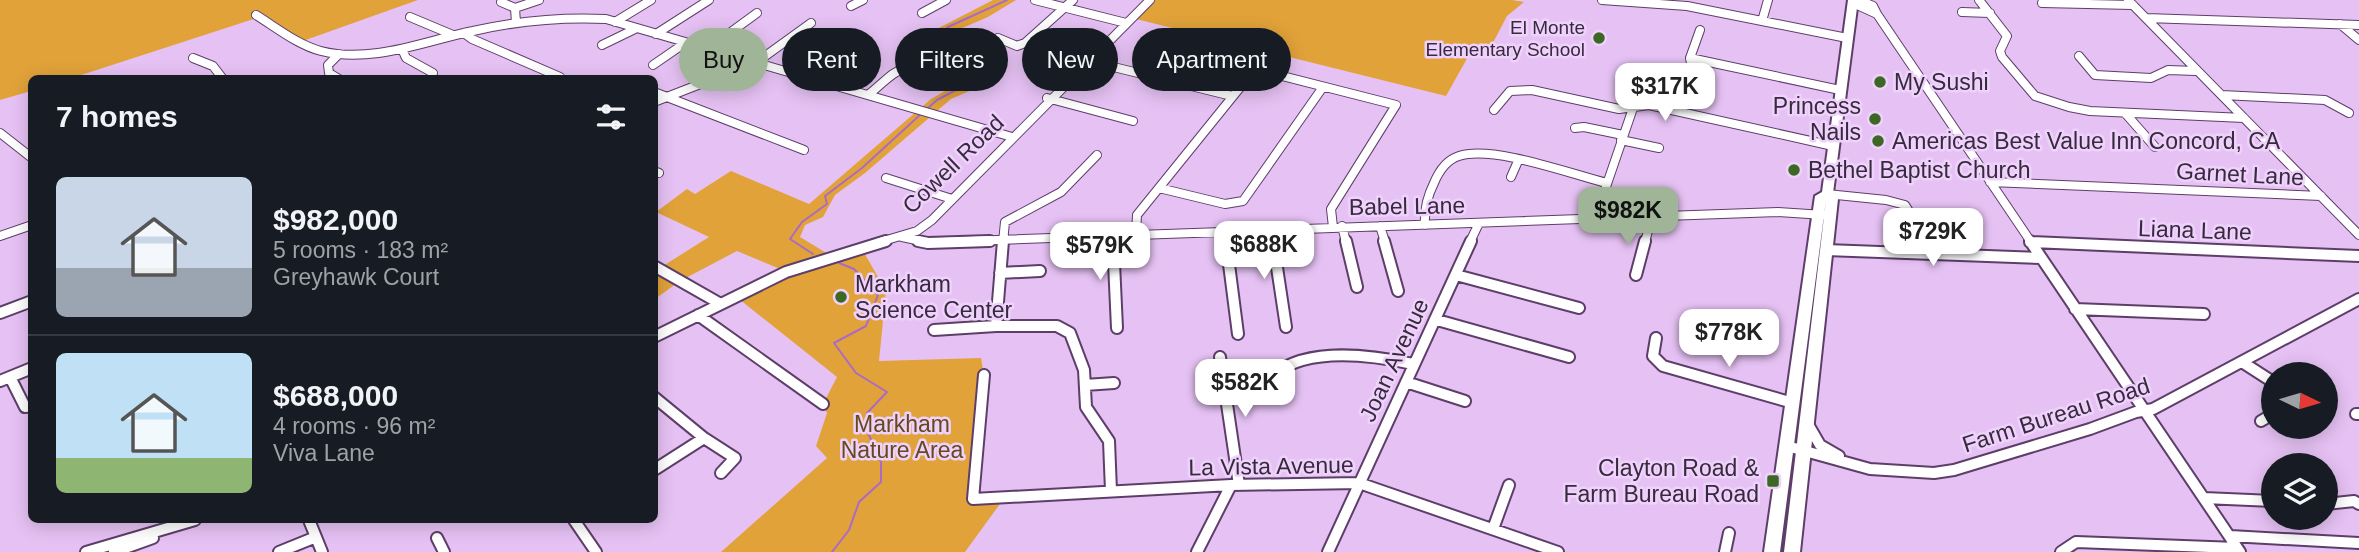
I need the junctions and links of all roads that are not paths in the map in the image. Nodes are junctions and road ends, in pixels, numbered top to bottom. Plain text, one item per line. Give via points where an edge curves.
1 (539, 0) edge
2 (651, 0) edge
3 (709, 0) edge
4 (863, 0) edge
5 (946, 0) edge
6 (1035, 0) edge
7 (1073, 0) edge
8 (1141, 0) edge
9 (1150, 0) edge
10 (1602, 0) edge
11 (1768, 0) edge
12 (1979, 0) edge
13 (1626, 1) edge
14 (1853, 1) edge
15 (501, 2) dead end
16 (2042, 3) dead end
17 (2130, 3) edge
18 (851, 6) dead end
19 (515, 8) junction
20 (1065, 8) junction
21 (1962, 12) dead end
22 (757, 13) dead end
23 (922, 13) dead end
24 (1990, 13) junction
25 (256, 15) dead end
26 (410, 17) dead end
27 (2146, 18) junction
28 (1762, 21) junction
29 (615, 22) junction
30 (1123, 22) junction
31 (516, 23) junction
32 (811, 23) dead end
33 (2340, 24) junction
34 (2359, 25) edge
35 (736, 28) edge
36 (1117, 28) edge
37 (635, 29) junction
38 (1700, 30) dead end
39 (464, 33) junction
40 (656, 34) junction
41 (453, 35) junction
42 (1847, 38) junction
43 (2359, 40) edge
44 (679, 41) edge
45 (1008, 42) edge
46 (602, 45) dead end
47 (679, 47) edge
48 (402, 49) junction
49 (339, 54) junction
50 (768, 54) edge
51 (2079, 56) dead end
52 (192, 58) dead end
53 (1690, 58) junction
54 (653, 65) dead end
55 (2196, 71) junction
56 (433, 73) dead end
57 (895, 74) edge
58 (220, 75) edge
59 (334, 75) edge
60 (558, 75) edge
61 (1687, 86) junction
62 (1323, 87) junction
63 (1840, 90) junction
64 (683, 91) edge
65 (857, 91) edge
66 (1058, 91) edge
67 (1213, 91) edge
68 (658, 93) edge
69 (869, 95) junction
70 (1232, 96) junction
71 (2222, 96) junction
72 (668, 97) junction
73 (1050, 99) junction
74 (658, 101) edge
75 (1632, 108) junction
76 (1494, 110) dead end
77 (1681, 111) junction
78 (2125, 113) junction
79 (2349, 113) dead end
80 (2244, 118) junction
81 (1133, 121) dead end
82 (1575, 128) dead end
83 (0, 133) edge
84 (1009, 136) junction
85 (1622, 137) junction
86 (4, 142) edge
87 (1833, 146) junction
88 (2155, 147) dead end
89 (1659, 148) dead end
90 (804, 150) dead end
91 (1097, 155) dead end
92 (28, 156) edge
93 (1518, 161) junction
94 (1511, 177) dead end
95 (887, 178) dead end
96 (1990, 182) junction
97 (1607, 183) junction
98 (1159, 188) junction
99 (1827, 194) junction
100 (2321, 197) junction
101 (949, 198) junction
102 (1824, 214) junction
103 (1595, 219) junction
104 (1644, 219) junction
105 (1479, 223) junction
106 (1425, 225) junction
107 (28, 226) edge
108 (1380, 226) junction
109 (1337, 227) junction
110 (1225, 231) junction
111 (1272, 231) junction
112 (1136, 234) junction
113 (1113, 235) junction
114 (2359, 235) edge
115 (0, 236) edge
116 (902, 236) junction
117 (1002, 240) junction
118 (2030, 242) junction
119 (1826, 250) junction
120 (1935, 253) junction
121 (2359, 256) edge
122 (2041, 258) junction
123 (658, 268) edge
124 (1040, 271) dead end
125 (1000, 273) junction
126 (1456, 275) junction
127 (1636, 275) dead end
128 (1357, 287) dead end
129 (1398, 291) dead end
130 (2359, 299) edge
131 (28, 302) edge
132 (719, 303) junction
133 (1579, 308) dead end
134 (2075, 309) junction
135 (0, 313) edge
136 (2204, 314) dead end
137 (698, 315) junction
138 (1437, 320) junction
139 (996, 326) junction
140 (1286, 327) dead end
141 (1117, 328) dead end
142 (934, 330) dead end
143 (1238, 334) dead end
144 (658, 335) edge
145 (1657, 338) dead end
146 (1220, 357) dead end
147 (1569, 358) dead end
148 (2242, 362) junction
149 (1413, 364) junction
150 (28, 370) edge
151 (1273, 374) dead end
152 (2261, 374) edge
153 (984, 375) dead end
154 (5, 379) edge
155 (1406, 382) junction
156 (1114, 383) dead end
157 (1086, 385) junction
158 (658, 400) edge
159 (1465, 401) dead end
160 (1793, 403) junction
161 (823, 404) dead end
162 (28, 407) edge
163 (2144, 410) junction
164 (1808, 424) junction
165 (704, 438) junction
166 (1787, 446) junction
167 (1805, 453) junction
168 (658, 467) edge
169 (1868, 468) junction
170 (721, 472) dead end
171 (1359, 483) junction
172 (1235, 485) junction
173 (1509, 485) dead end
174 (1111, 491) junction
175 (2204, 498) junction
176 (2261, 500) edge
177 (2338, 503) edge
178 (2356, 503) edge
179 (186, 523) edge
180 (310, 523) edge
181 (577, 523) edge
182 (175, 527) junction
183 (1493, 529) junction
184 (1729, 533) dead end
185 (2230, 536) junction
186 (316, 537) junction
187 (437, 538) dead end
188 (2359, 543) edge
189 (2239, 550) edge
190 (86, 552) edge
191 (114, 552) edge
192 (279, 552) edge
193 (322, 552) edge
194 (443, 552) edge
195 (596, 552) edge
196 (1197, 552) edge
197 (1328, 552) edge
198 (1558, 552) edge
199 (1725, 552) edge
200 (1772, 552) edge
201 (1792, 552) edge
202 (2061, 552) edge

1 - 19 street
2 - 29 street
3 - 40 street
4 - 18 street
5 - 23 street
6 - 20 street
7 - 20 street
8 - 30 street, Cowell Road
9 - 30 street, Cowell Road
10 - 13 street
11 - 28 street
12 - 24 street
13 - 28 street via 1687,6
14 - 42 main road
14 - 96 street via 1877,14
15 - 19 street
16 - 17 street
17 - 27 street
19 - 31 street
20 - 30 street
20 - 45 street via 1024,43
21 - 24 street
22 - 35 street
24 - 78 street via 2007,36 2002,57 2035,96 2079,109
25 - 49 street via 319,50
26 - 41 street
27 - 33 street
27 - 55 street
28 - 42 street
29 - 31 street via 578,17
29 - 37 street
30 - 36 street, Cowell Road
31 - 39 street
32 - 50 street
33 - 34 street
33 - 43 street
37 - 40 street
37 - 46 street
38 - 53 street
39 - 41 street
39 - 60 street
40 - 44 street
41 - 48 street
42 - 63 main road
47 - 54 street
48 - 49 street
48 - 56 street via 406,58
49 - 59 street via 328,65
51 - 55 street via 2095,75 2151,78 2168,70
52 - 58 street via 213,66
53 - 61 street via 1692,74
53 - 63 street
55 - 71 street
57 - 69 street
61 - 75 street via 1644,76
61 - 77 street
62 - 70 street via 1255,69
62 - 98 street via 1243,201 1225,204
62 - 109 street via 1395,105 1331,209
63 - 87 main road
64 - 72 street
65 - 69 street
66 - 73 street, Cowell Road
67 - 70 street
68 - 72 street
69 - 84 street
70 - 98 street
71 - 79 street via 2325,100
71 - 80 street
72 - 74 street
72 - 90 street
73 - 81 street
73 - 84 street, Cowell Road
75 - 76 street via 1520,89 1510,91
75 - 77 street via 1649,105
75 - 85 street
77 - 87 street
78 - 80 street
78 - 88 street
80 - 100 street
82 - 85 street
83 - 86 street
84 - 101 street, Cowell Road
85 - 89 street
85 - 97 street
86 - 92 street
87 - 99 main road
91 - 117 street via 1061,192 1005,222
93 - 94 street
93 - 97 street
93 - 106 street via 1485,153 1461,155 1446,163 1437,173 1423,212
95 - 101 street
96 - 100 street, Garnet Lane
96 - 118 street
97 - 103 street
98 - 112 street via 1137,215
99 - 102 main road via 1832,199
99 - 120 street via 1905,205
100 - 114 street
101 - 116 street, Cowell Road via 932,220
102 - 104 street, Babel Lane
102 - 119 main road
102 - 160 main road
103 - 104 street, Babel Lane
103 - 105 street, Babel Lane
104 - 127 street via 1648,231
105 - 106 street, Babel Lane
105 - 126 street, Joan Avenue
106 - 108 street, Babel Lane
107 - 115 street
108 - 109 street, Babel Lane
108 - 129 street
109 - 111 street, Babel Lane
109 - 128 street
110 - 111 street, Babel Lane
110 - 112 street, Babel Lane
110 - 143 street
111 - 140 street
112 - 113 street, Babel Lane
113 - 117 street, Babel Lane
113 - 141 street
116 - 117 street, Babel Lane via 928,243
116 - 132 street, Cowell Road via 786,272
117 - 125 street
118 - 121 street, Liana Lane
118 - 122 street
119 - 120 street
119 - 164 main road
120 - 122 street
122 - 134 street
123 - 132 street
124 - 125 street
125 - 139 street
126 - 133 street
126 - 138 street, Joan Avenue
130 - 148 street, Farm Bureau Road
131 - 135 street
132 - 137 street, Cowell Road
134 - 136 street
134 - 163 street
137 - 144 street, Cowell Road
137 - 161 street
138 - 147 street
138 - 149 street, Joan Avenue
139 - 142 street
139 - 157 street via 1064,328 1074,340
145 - 160 street via 1653,356 1663,366
146 - 172 street
148 - 152 street
148 - 163 street, Farm Bureau Road
149 - 151 street via 1389,358 1303,359
149 - 155 street, Joan Avenue
150 - 154 street
153 - 174 street, La Vista Avenue via 973,499
154 - 162 street
155 - 159 street
155 - 171 street, Joan Avenue
156 - 157 street
157 - 174 street via 1089,415 1109,441
158 - 165 street
160 - 166 main road
163 - 169 street, Farm Bureau Road via 1932,475
163 - 175 street
164 - 167 main road
164 - 169 street via 1821,448
165 - 168 street
165 - 170 street via 735,458
166 - 167 street, Farm Bureau Road
166 - 200 main road
167 - 169 street, Farm Bureau Road
167 - 201 main road
171 - 172 street, La Vista Avenue
171 - 183 street, La Vista Avenue
171 - 197 street, Joan Avenue
172 - 174 street, La Vista Avenue
172 - 196 street
173 - 183 street
175 - 176 street
175 - 185 street
177 - 178 street
179 - 182 street
180 - 186 street
181 - 195 street
182 - 190 street
182 - 191 street
183 - 198 street, La Vista Avenue
184 - 199 street
185 - 188 street
185 - 189 street
186 - 192 street
186 - 193 street
187 - 194 street
189 - 202 street via 2076,542

